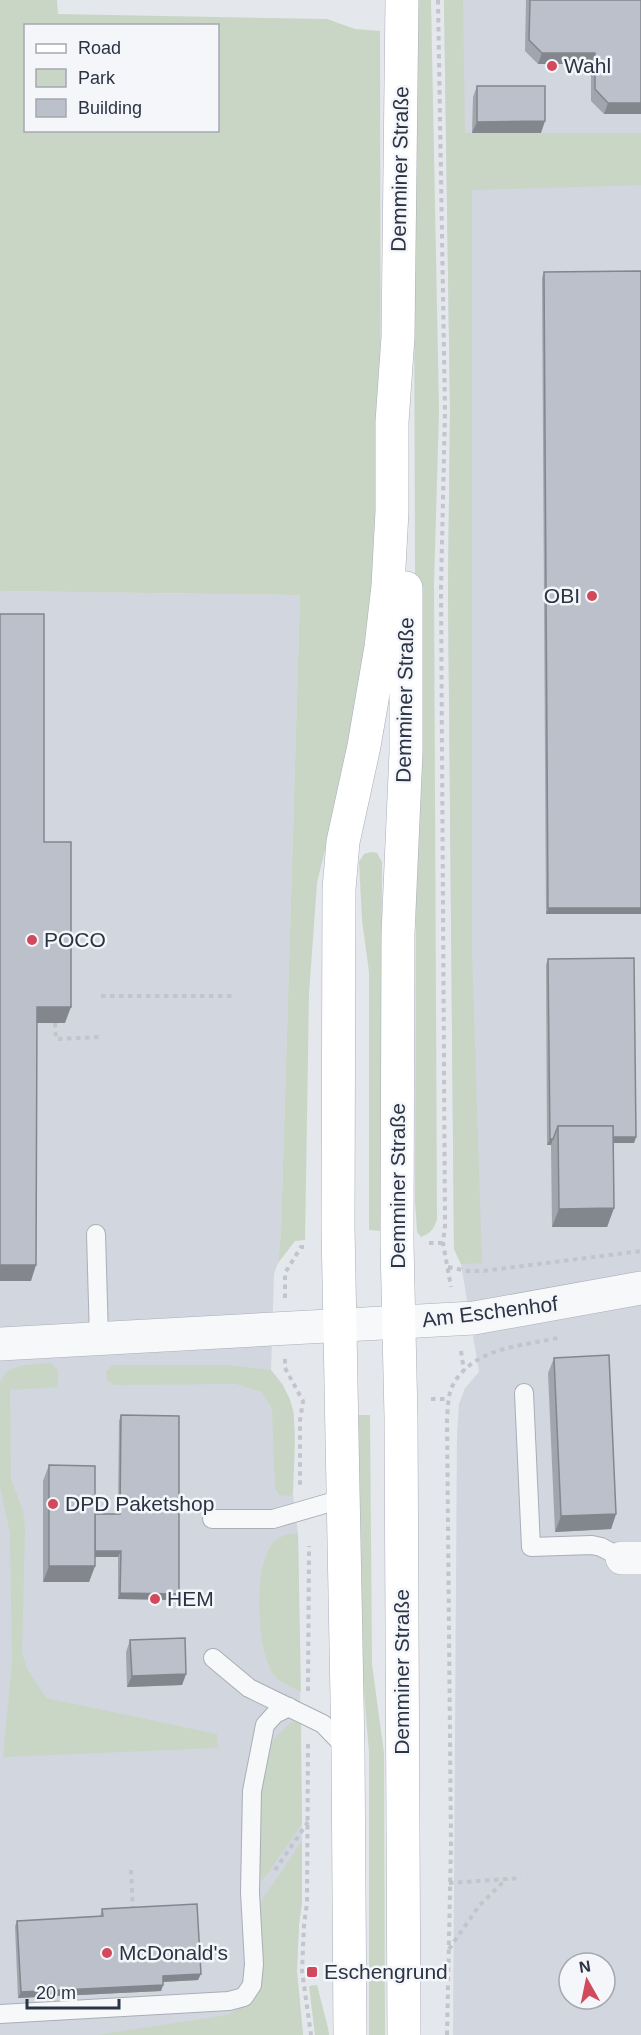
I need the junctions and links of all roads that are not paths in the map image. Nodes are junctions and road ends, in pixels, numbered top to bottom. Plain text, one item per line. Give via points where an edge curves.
1 (402, 0) edge
2 (398, 337) junction
3 (96, 1234) dead end
4 (641, 1288) edge
5 (400, 1322) junction
6 (339, 1325) junction
7 (99, 1338) junction
8 (0, 1344) edge
9 (524, 1393) dead end
10 (342, 1499) junction
11 (212, 1519) dead end
12 (631, 1558) edge
13 (213, 1658) dead end
14 (289, 1707) junction
15 (348, 1750) junction
16 (0, 2014) edge
17 (350, 2035) edge
18 (404, 2035) edge

1 - 2 main road, Demminer Straße
2 - 5 main road, Demminer Straße via 405,421 406,541 406,752 398,934
2 - 6 main road, Demminer Straße via 392,422 392,511 382,637 343,842 339,889
3 - 7 lane
4 - 5 street, Am Eschenhof via 474,1318
5 - 6 street, Am Eschenhof
5 - 18 main road, Demminer Straße
6 - 7 street
6 - 10 main road, Demminer Straße
7 - 8 street
9 - 12 lane via 531,1547 592,1545
10 - 11 lane via 273,1519
10 - 15 main road, Demminer Straße
13 - 14 lane via 249,1688
14 - 15 lane via 323,1725
14 - 16 lane via 265,1725 252,1791 250,1892 254,1965 252,1985 244,1997
15 - 17 main road, Demminer Straße

